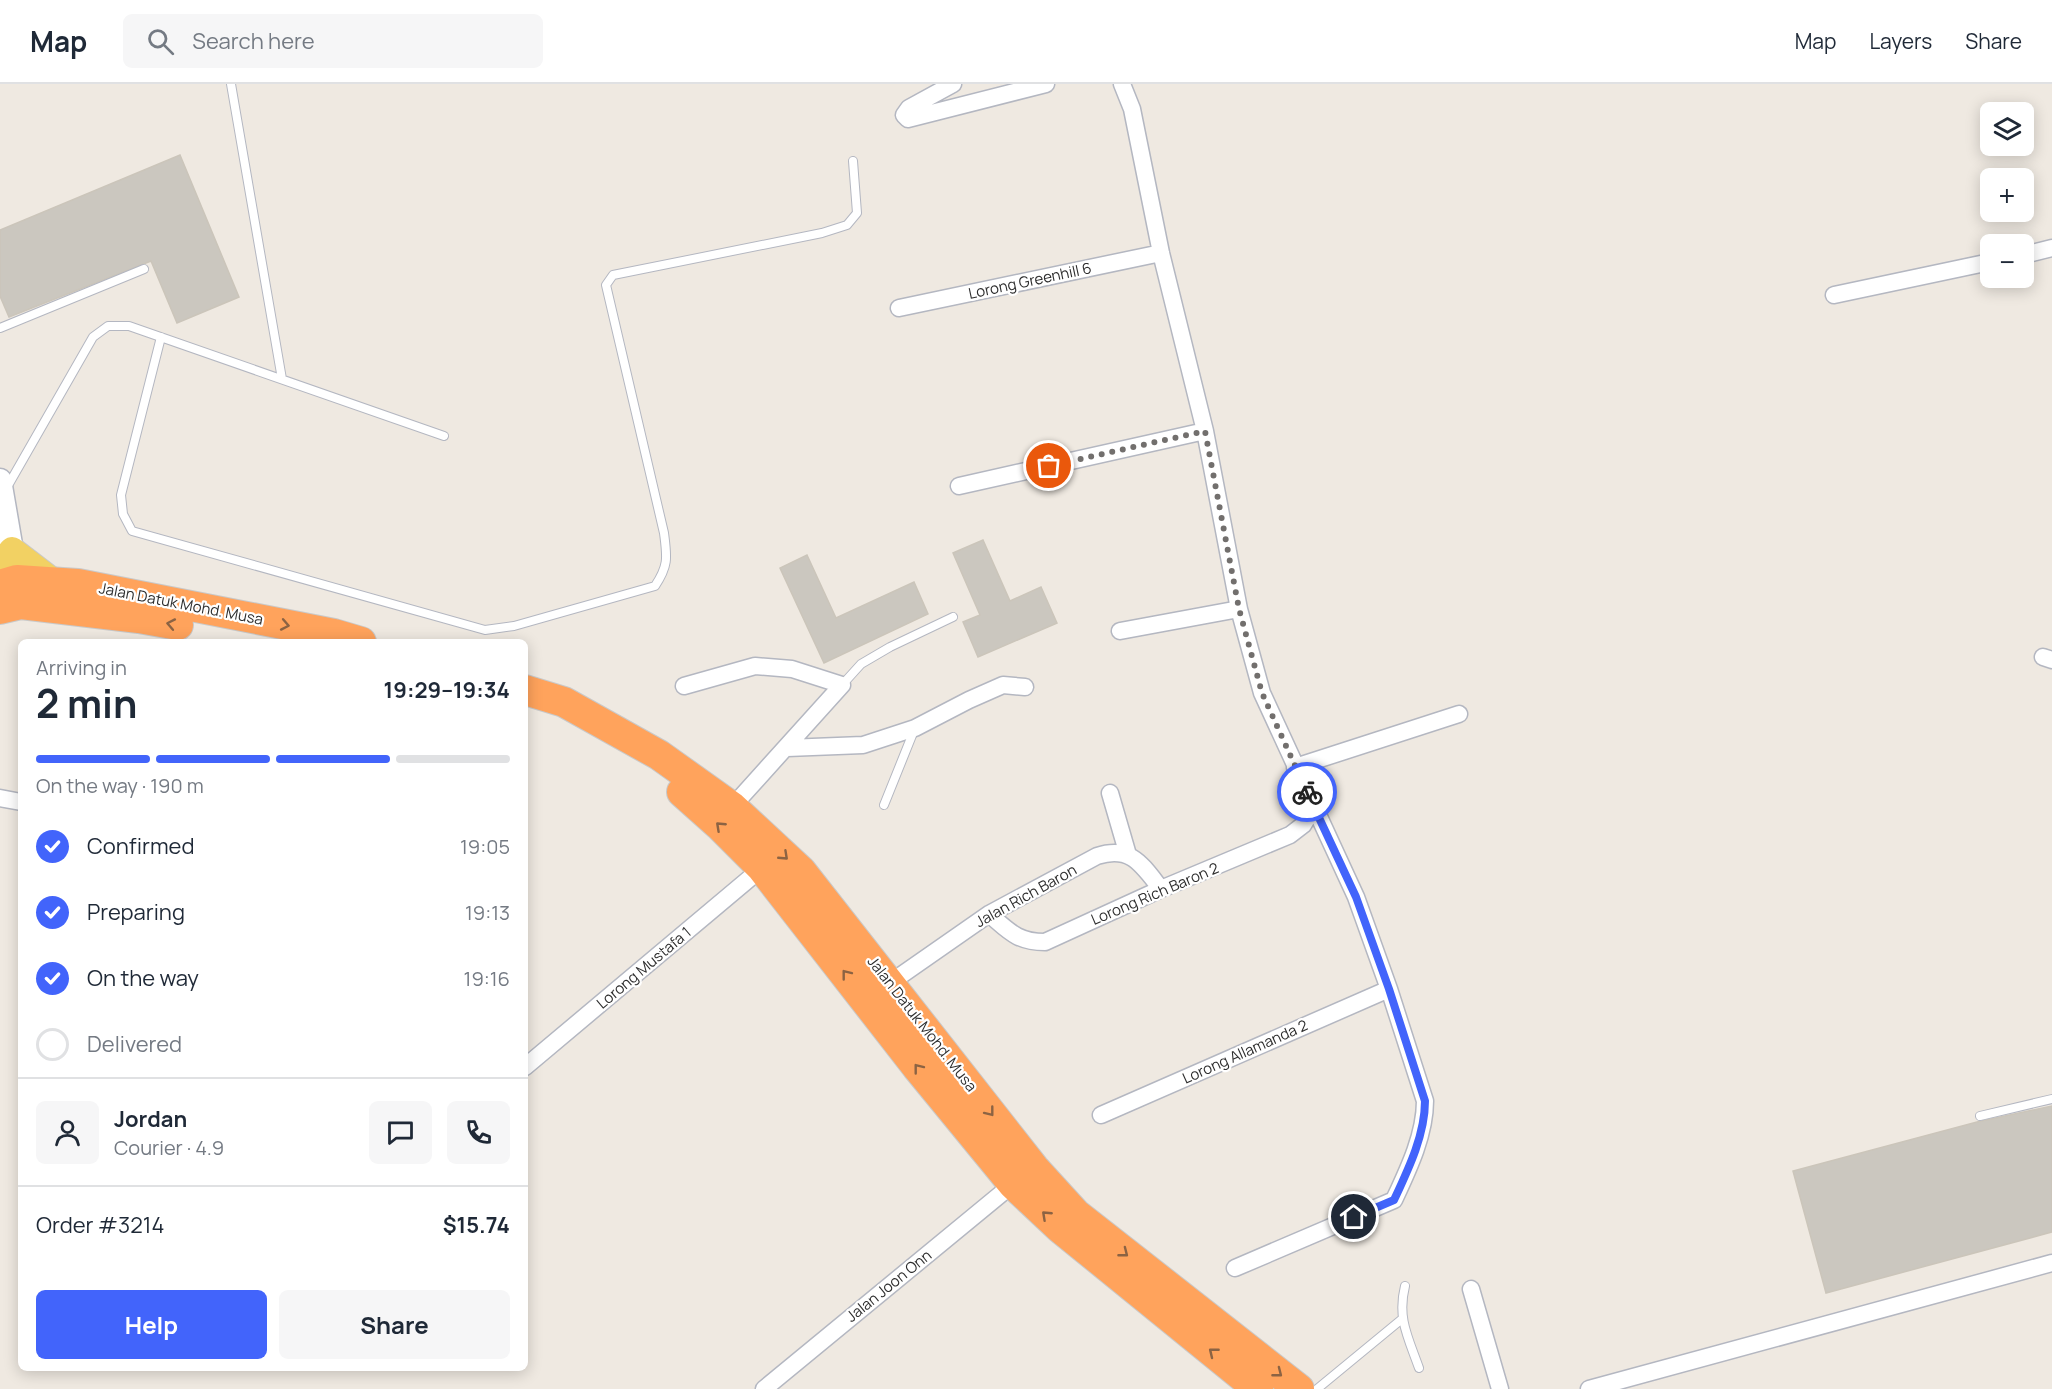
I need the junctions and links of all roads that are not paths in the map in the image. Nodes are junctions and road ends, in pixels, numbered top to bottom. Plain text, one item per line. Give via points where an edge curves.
1 (231, 84) edge
2 (953, 84) edge
3 (1046, 84) edge
4 (1122, 84) edge
5 (853, 161) dead end
6 (2052, 248) edge
7 (2034, 252) edge
8 (1161, 254) junction
9 (1980, 264) edge
10 (144, 269) dead end
11 (1834, 295) dead end
12 (898, 308) dead end
13 (0, 328) edge
14 (160, 337) junction
15 (282, 379) junction
16 (1205, 431) junction
17 (444, 436) dead end
18 (959, 486) dead end
19 (2, 488) edge
20 (6, 558) edge
21 (54, 583) junction
22 (0, 585) edge
23 (0, 609) edge
24 (1239, 609) junction
25 (953, 617) dead end
26 (1120, 631) dead end
27 (254, 639) edge
28 (351, 639) edge
29 (842, 685) junction
30 (684, 686) dead end
31 (1025, 687) dead end
32 (528, 691) edge
33 (528, 709) edge
34 (1459, 714) dead end
35 (915, 728) junction
36 (787, 748) junction
37 (1295, 767) junction
38 (1110, 793) dead end
39 (0, 798) edge
40 (18, 801) edge
41 (884, 805) dead end
42 (732, 807) junction
43 (1314, 807) junction
44 (1128, 855) junction
45 (762, 868) junction
46 (1161, 889) junction
47 (989, 914) junction
48 (890, 983) junction
49 (1389, 989) junction
50 (882, 1020) junction
51 (528, 1064) edge
52 (2052, 1099) edge
53 (1101, 1115) dead end
54 (1980, 1116) dead end
55 (1013, 1184) junction
56 (2052, 1263) edge
57 (1235, 1268) dead end
58 (1405, 1286) dead end
59 (1471, 1289) dead end
60 (1402, 1319) junction
61 (1419, 1368) dead end
62 (764, 1389) edge
63 (1258, 1389) edge
64 (1299, 1389) edge
65 (1317, 1389) edge
66 (1500, 1389) edge
67 (1590, 1389) edge

1 - 15 lane
2 - 3 street via 909,108 904,115 908,118
4 - 8 street via 1132,109
5 - 14 lane via 857,213 847,225 613,275 606,285 664,533 665,572 655,586 514,626 485,630 132,531 123,514 121,495
6 - 7 street
8 - 12 street, Lorong Greenhill 6
8 - 16 street
9 - 11 street
10 - 13 lane
14 - 15 lane
14 - 19 lane via 129,326 108,326 93,337
15 - 17 lane
16 - 18 street
16 - 24 street
19 - 20 street
20 - 21 main road
21 - 22 highway, Jalan Datuk Mohd. Musa via 17,580
21 -> 28 highway, Jalan Datuk Mohd. Musa via 78,584
27 -> 23 highway, Jalan Datuk Mohd. Musa via 139,618 21,604
24 - 26 street
24 - 37 street via 1262,693
25 - 29 lane via 861,664
29 - 30 street via 792,669 755,666
29 - 36 street
31 - 35 street via 1003,686
32 - 42 highway, Jalan Datuk Mohd. Musa via 564,702 659,755
45 -> 33 highway, Jalan Datuk Mohd. Musa via 651,765 564,719
34 - 37 street
35 - 36 street via 863,745
35 - 41 lane
36 - 42 street
37 - 43 street
38 - 44 street
39 - 40 street
42 -> 48 highway, Jalan Datuk Mohd. Musa via 801,871
43 - 46 street, Lorong Rich Baron 2 via 1303,825 1290,835
43 - 49 street via 1356,897
44 - 46 street
44 - 47 street, Jalan Rich Baron via 1111,851 1097,856
50 -> 45 highway, Jalan Datuk Mohd. Musa
45 - 51 street, Lorong Mustafa 1
46 - 47 street, Lorong Rich Baron 2 via 1045,942 1016,937
47 - 48 street, Jalan Rich Baron
48 - 50 highway via 882,994
48 -> 64 highway, Jalan Datuk Mohd. Musa via 1034,1168 1076,1214
49 - 53 street, Lorong Allamanda 2
49 - 57 street via 1425,1101 1425,1118 1394,1200
55 -> 50 highway, Jalan Datuk Mohd. Musa
52 - 54 lane
55 - 62 street, Jalan Joon Onn
63 -> 55 highway, Jalan Datuk Mohd. Musa via 1060,1228
56 - 67 street
58 - 60 lane
59 - 66 street
60 - 61 lane
60 - 65 lane

